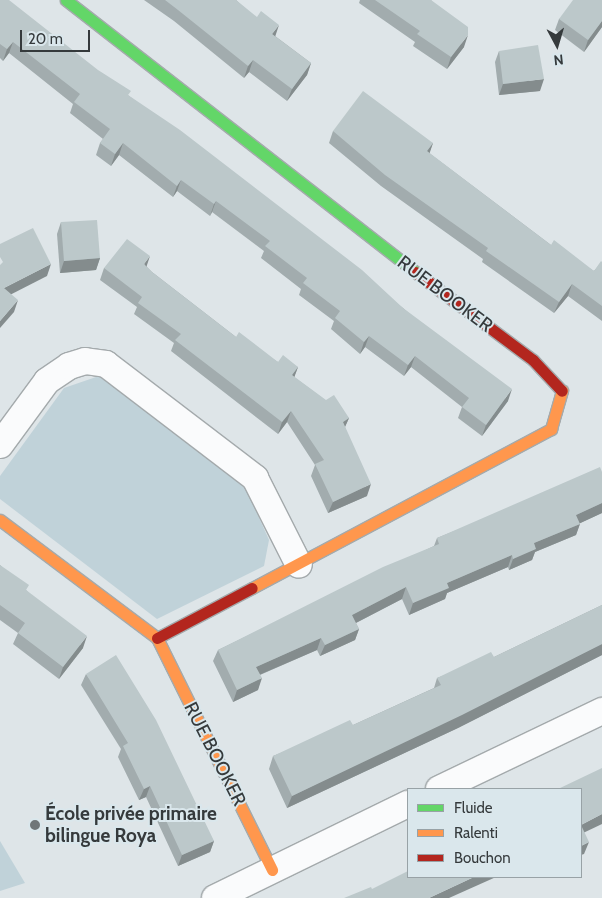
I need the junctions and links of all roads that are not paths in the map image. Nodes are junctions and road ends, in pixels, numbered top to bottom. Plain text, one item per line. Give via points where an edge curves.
1 (66, 0) edge
2 (0, 445) edge
3 (0, 520) edge
4 (299, 565) junction
5 (157, 638) junction
6 (602, 710) edge
7 (441, 788) edge
8 (407, 804) edge
9 (272, 870) junction
10 (215, 898) edge

1 - 4 street, RUE BOOKER via 469,314 533,360 564,393 551,429
2 - 4 street via 47,381 69,366 85,361 106,364 255,478
3 - 5 street, RUE BOOKER
4 - 5 street, RUE BOOKER
5 - 9 street, RUE BOOKER
6 - 7 street
8 - 9 street
9 - 10 street

